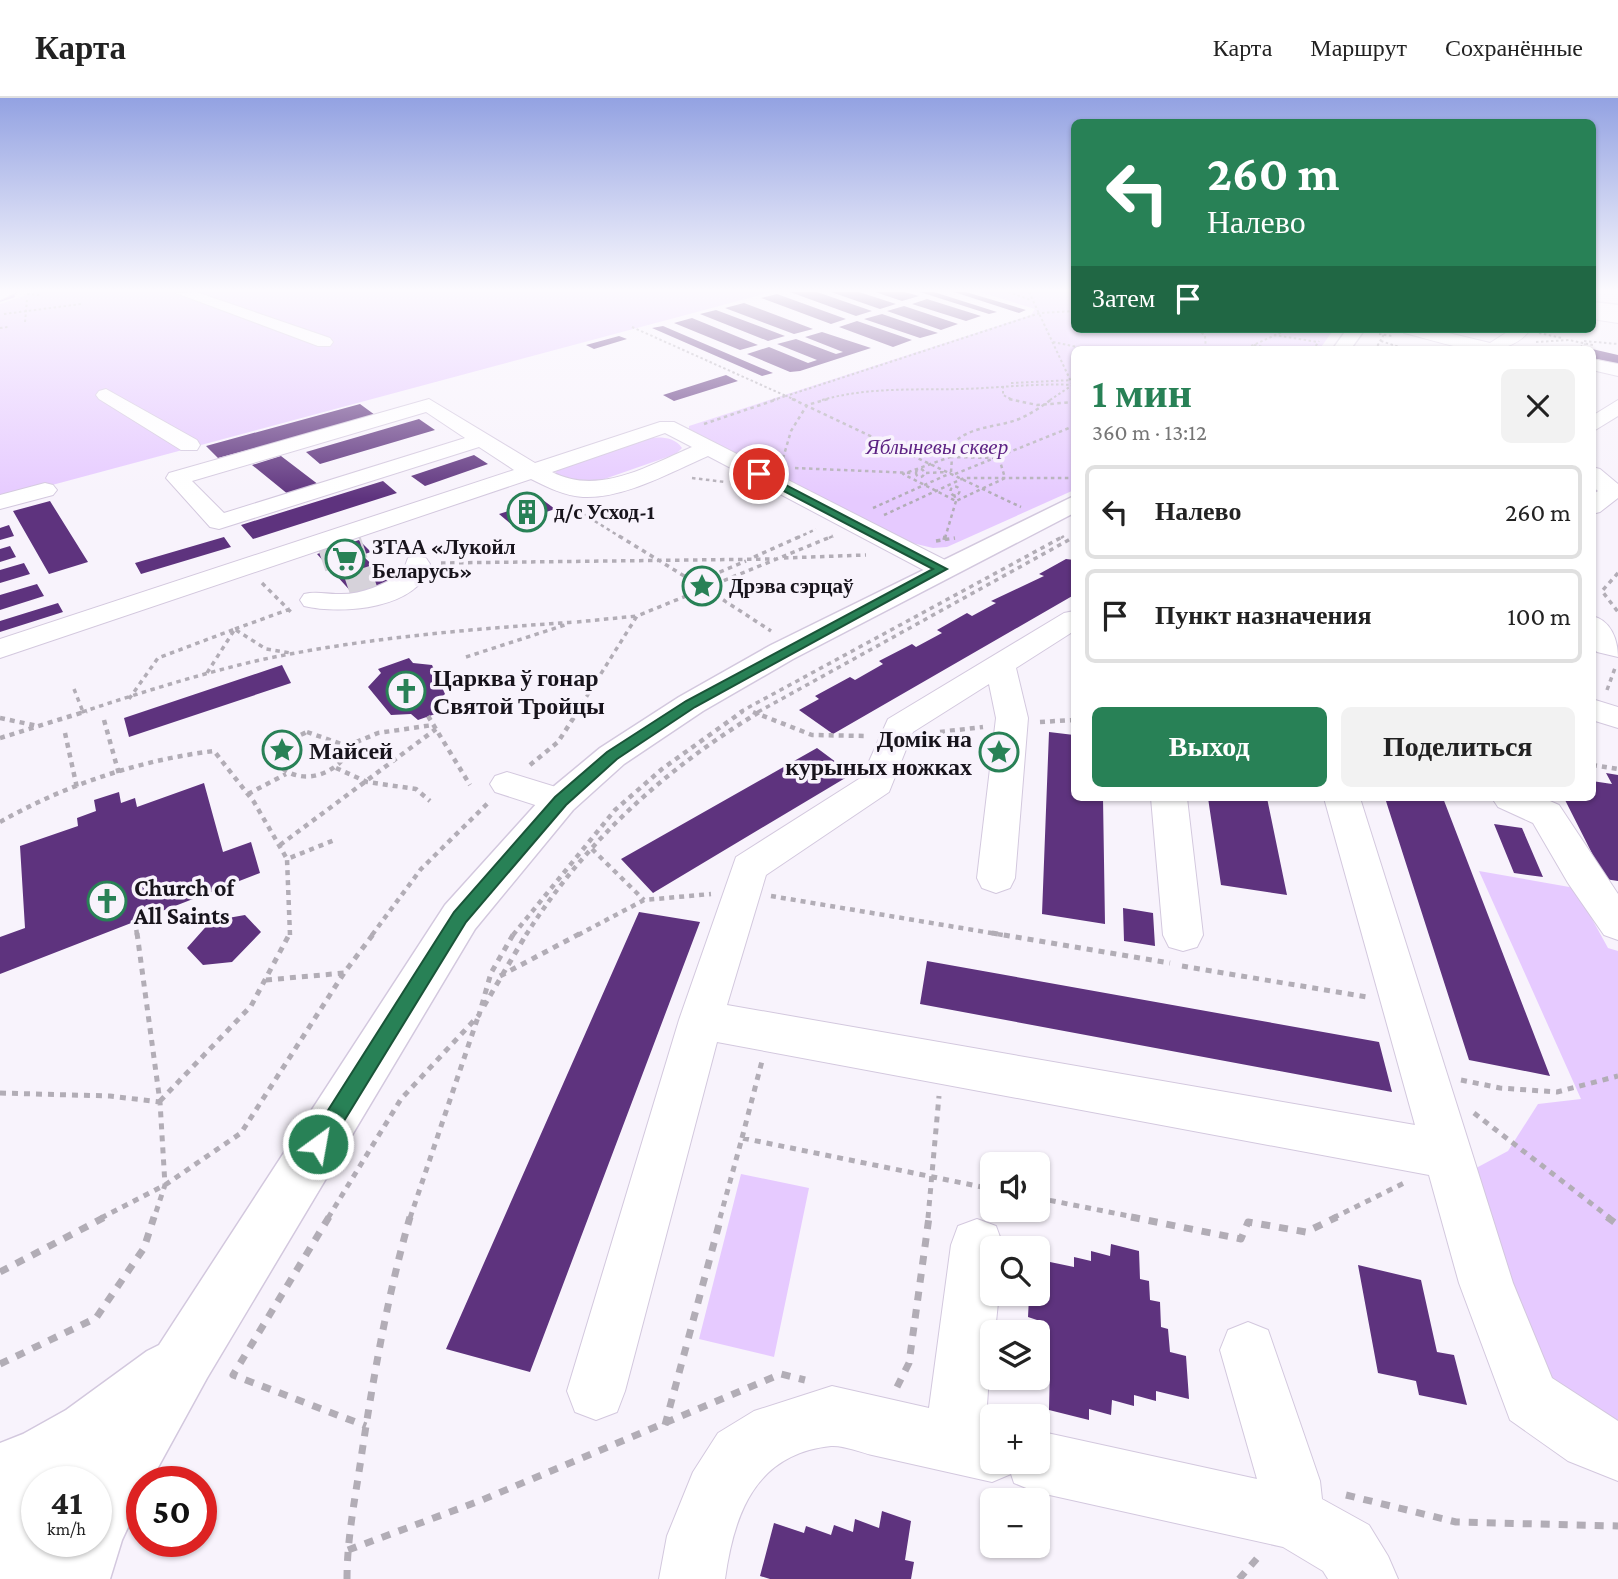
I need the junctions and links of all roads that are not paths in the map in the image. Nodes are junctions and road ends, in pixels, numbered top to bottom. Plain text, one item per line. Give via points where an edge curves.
1 (1596, 365) edge
2 (1618, 370) edge
3 (106, 395) dead end
4 (484, 439) junction
5 (710, 440) junction
6 (189, 444) dead end
7 (289, 446) junction
8 (533, 470) junction
9 (1596, 477) edge
10 (336, 485) junction
11 (45, 490) dead end
12 (0, 502) edge
13 (1071, 504) edge
14 (1596, 504) edge
15 (402, 522) junction
16 (363, 544) tunnel mouth
17 (943, 555) junction
18 (321, 558) tunnel mouth
19 (425, 564) junction
20 (384, 576) tunnel mouth
21 (286, 587) junction
22 (348, 588) tunnel mouth
23 (1071, 621) edge
24 (1596, 630) edge
25 (1618, 648) edge
26 (0, 649) edge
27 (1000, 664) junction
28 (507, 785) road end
29 (560, 801) junction
30 (1169, 801) edge
31 (1343, 801) edge
32 (1517, 801) edge
33 (996, 878) dead end
34 (1618, 924) edge
35 (1183, 934) dead end
36 (701, 1020) junction
37 (1448, 1155) junction
38 (977, 1245) dead end
39 (1248, 1350) dead end
40 (186, 1357) junction
41 (596, 1391) dead end
42 (973, 1447) edge
43 (1618, 1451) edge
44 (111, 1464) edge
45 (1050, 1464) edge
46 (0, 1475) edge
47 (1293, 1518) junction
48 (21, 1529) edge
49 (0, 1543) edge
50 (84, 1557) edge
51 (33, 1579) edge
52 (76, 1579) edge
53 (692, 1579) edge
54 (1366, 1579) edge

1 - 2 street
3 - 6 street
4 - 7 street via 429,405
4 - 8 street
4 - 10 street
5 - 8 street via 667,426
5 - 8 street via 603,487 566,487
5 - 17 street
7 - 10 street
7 - 10 street via 177,478 219,522
8 - 15 street via 492,492
9 - 14 street via 1612,491
11 - 12 street
13 - 17 main road
15 - 16 street
15 - 19 street
15 - 21 street
17 - 29 main road via 691,704 612,756
18 - 21 street
19 - 20 street
19 - 21 street via 414,578 394,590 355,604
21 - 22 street
21 - 26 street
23 - 27 street
24 - 25 street via 1607,646
27 - 33 street via 1012,718
27 - 36 street via 899,726 877,784 749,867
28 - 29 street
29 - 40 main road via 460,917
30 - 35 street
31 - 37 street
32 - 34 street via 1546,814
36 - 37 street
36 - 41 street
37 - 43 street via 1486,1283 1531,1399 1589,1440
38 - 42 street
39 - 47 street via 1289,1481
40 - 44 main road
40 - 46 main road via 92,1431 25,1468
42 - 53 street via 832,1416 775,1432 740,1455 715,1494 699,1536
45 - 47 street
47 - 54 street via 1346,1548
48 - 49 main road
49 - 51 main road
50 - 52 main road

